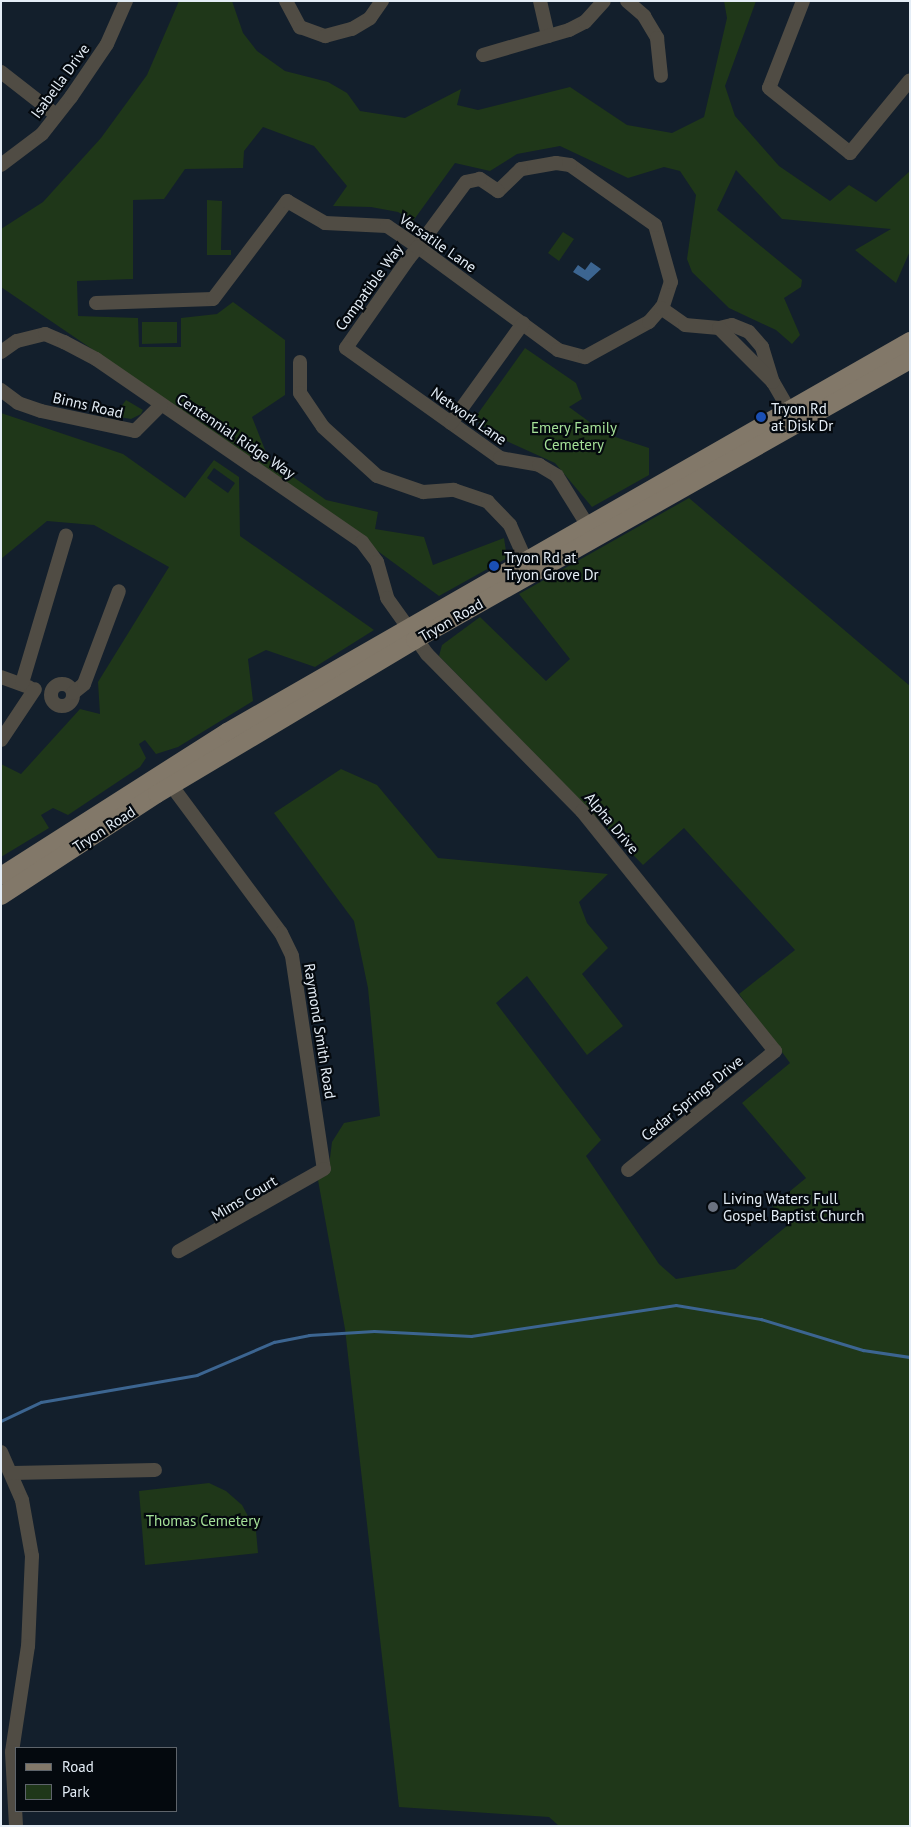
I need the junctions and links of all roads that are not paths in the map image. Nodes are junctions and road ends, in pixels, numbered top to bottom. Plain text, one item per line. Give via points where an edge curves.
1 (126, 1) edge
2 (286, 1) edge
3 (382, 1) edge
4 (540, 1) edge
5 (604, 1) edge
6 (627, 1) edge
7 (803, 1) edge
8 (548, 36) junction
9 (483, 55) dead end
10 (1, 72) edge
11 (661, 76) dead end
12 (910, 80) edge
13 (56, 115) junction
14 (1, 165) edge
15 (418, 247) junction
16 (96, 303) dead end
17 (661, 308) junction
18 (523, 323) junction
19 (910, 341) edge
20 (346, 348) joint
21 (1, 352) edge
22 (910, 360) edge
23 (300, 362) dead end
24 (1, 390) edge
25 (161, 405) junction
26 (790, 411) junction
27 (451, 423) junction
28 (588, 526) junction
29 (66, 536) dead end
30 (526, 561) junction
31 (119, 591) dead end
32 (411, 634) junction
33 (1, 678) edge
34 (28, 686) junction
35 (1, 740) edge
36 (171, 786) junction
37 (1, 876) edge
38 (1, 896) edge
39 (776, 1051) joint
40 (324, 1169) joint
41 (628, 1170) dead end
42 (179, 1251) dead end
43 (1, 1452) edge
44 (156, 1470) dead end
45 (13, 1473) junction
46 (15, 1808) edge
47 (15, 1812) edge
48 (16, 1826) edge

1 - 13 street, Isabella Drive via 96,62
2 - 3 street via 300,27 325,36 358,25
4 - 8 street
5 - 8 street via 586,22
6 - 11 street via 644,16 657,38
7 - 12 street via 769,88 850,153
8 - 9 street
10 - 13 street
13 - 14 street, Isabella Drive via 42,134
15 - 16 street, Versatile Lane via 380,223 325,223 287,201 213,299
15 - 17 street, Compatible Way via 466,182 480,179 498,191 517,171 563,163 655,225 671,282
15 - 18 street, Versatile Lane
15 - 20 street, Compatible Way
17 - 18 street, Versatile Lane via 645,324 581,357 566,354
17 - 26 street via 685,325 719,328 732,324 754,337 768,360 772,382
18 - 27 street
19 - 26 main road, Tryon Road
20 - 27 street, Network Lane
21 - 25 street, Centennial Ridge Way via 18,341 45,334 96,359
22 - 32 main road, Tryon Road
23 - 30 street via 300,393 318,420 377,476 422,492 454,490 488,502 510,525
24 - 25 street, Binns Road via 18,403 41,411 134,432
25 - 32 street, Centennial Ridge Way via 362,542 374,556 384,592
26 - 28 main road, Tryon Road
27 - 28 street, Network Lane via 500,458 534,463 557,476
28 - 30 main road, Tryon Road
29 - 34 street
30 - 32 main road, Tryon Road
31 - 34 street via 84,684 73,693 62,685 52,693
32 - 36 main road, Tryon Road
32 - 37 main road, Tryon Road via 148,780
32 - 39 street, Alpha Drive via 444,674 582,811
33 - 34 street
34 - 35 street
36 - 38 main road, Tryon Road
36 - 40 street, Raymond Smith Road via 281,933 292,956
39 - 41 street, Cedar Springs Drive
40 - 42 street, Mims Court
43 - 45 street
44 - 45 street
45 - 46 street via 32,1556 33,1596 12,1752
47 - 48 street

